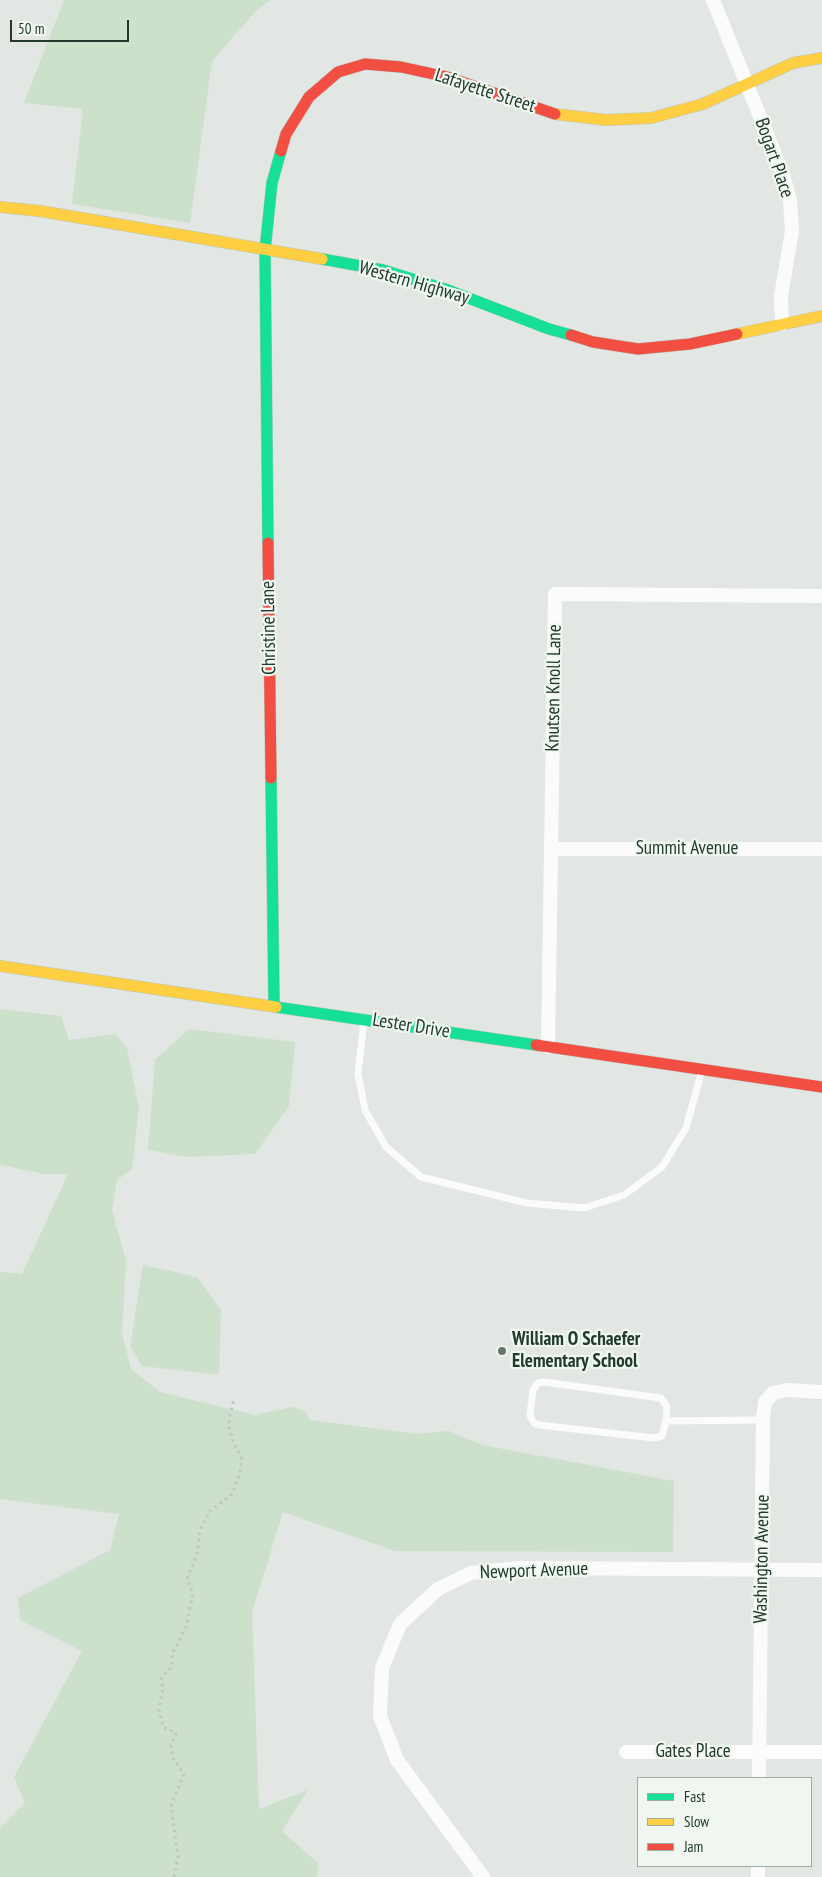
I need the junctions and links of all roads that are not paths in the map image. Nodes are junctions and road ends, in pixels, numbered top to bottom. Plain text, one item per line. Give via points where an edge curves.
1 (713, 0) edge
2 (822, 58) edge
3 (747, 84) junction
4 (0, 207) edge
5 (265, 250) junction
6 (822, 316) edge
7 (782, 324) junction
8 (822, 596) edge
9 (822, 849) edge
10 (552, 850) junction
11 (0, 966) edge
12 (274, 1005) junction
13 (364, 1019) junction
14 (548, 1048) junction
15 (702, 1070) junction
16 (822, 1087) edge
17 (822, 1392) edge
18 (763, 1420) junction
19 (666, 1421) junction
20 (762, 1570) junction
21 (822, 1570) edge
22 (626, 1752) dead end
23 (759, 1752) junction
24 (822, 1752) edge
25 (759, 1777) edge
26 (484, 1877) edge

1 - 3 street, Bogart Place
2 - 3 street, Lafayette Street via 793,63
3 - 5 street, Lafayette Street via 703,104 651,118 606,120 556,114 447,77 401,67 365,64 338,72 309,97 286,134 272,184
3 - 7 street, Bogart Place via 783,174 790,201 792,230 781,296
4 - 5 street, Western Highway
5 - 7 street, Western Highway via 382,270 445,289 549,329 602,344 638,349 690,344
5 - 12 street, Christine Lane
6 - 7 street, Western Highway
8 - 10 street, Knutsen Knoll Lane via 555,594
9 - 10 street, Summit Avenue
10 - 14 street, Knutsen Knoll Lane
11 - 12 street, Lester Drive
12 - 13 street, Lester Drive
13 - 14 street, Lester Drive
13 - 15 lane via 358,1074 365,1110 386,1147 421,1177 527,1203 584,1208 624,1195 662,1168 686,1128
14 - 15 street, Lester Drive
15 - 16 street, Lester Drive
17 - 18 street, Washington Avenue via 787,1390 773,1393 765,1402
18 - 19 lane
18 - 20 street, Washington Avenue
19 - 19 lane via 662,1436 654,1438 539,1425 530,1415 533,1390 538,1383 544,1382 661,1398 667,1407
20 - 21 street, Newport Avenue
20 - 23 street, Washington Avenue
20 - 26 street, Newport Avenue via 520,1568 471,1574 438,1590 400,1624 382,1668 380,1716 397,1760
22 - 23 street, Gates Place
23 - 24 street, Gates Place
23 - 25 street, Washington Avenue

